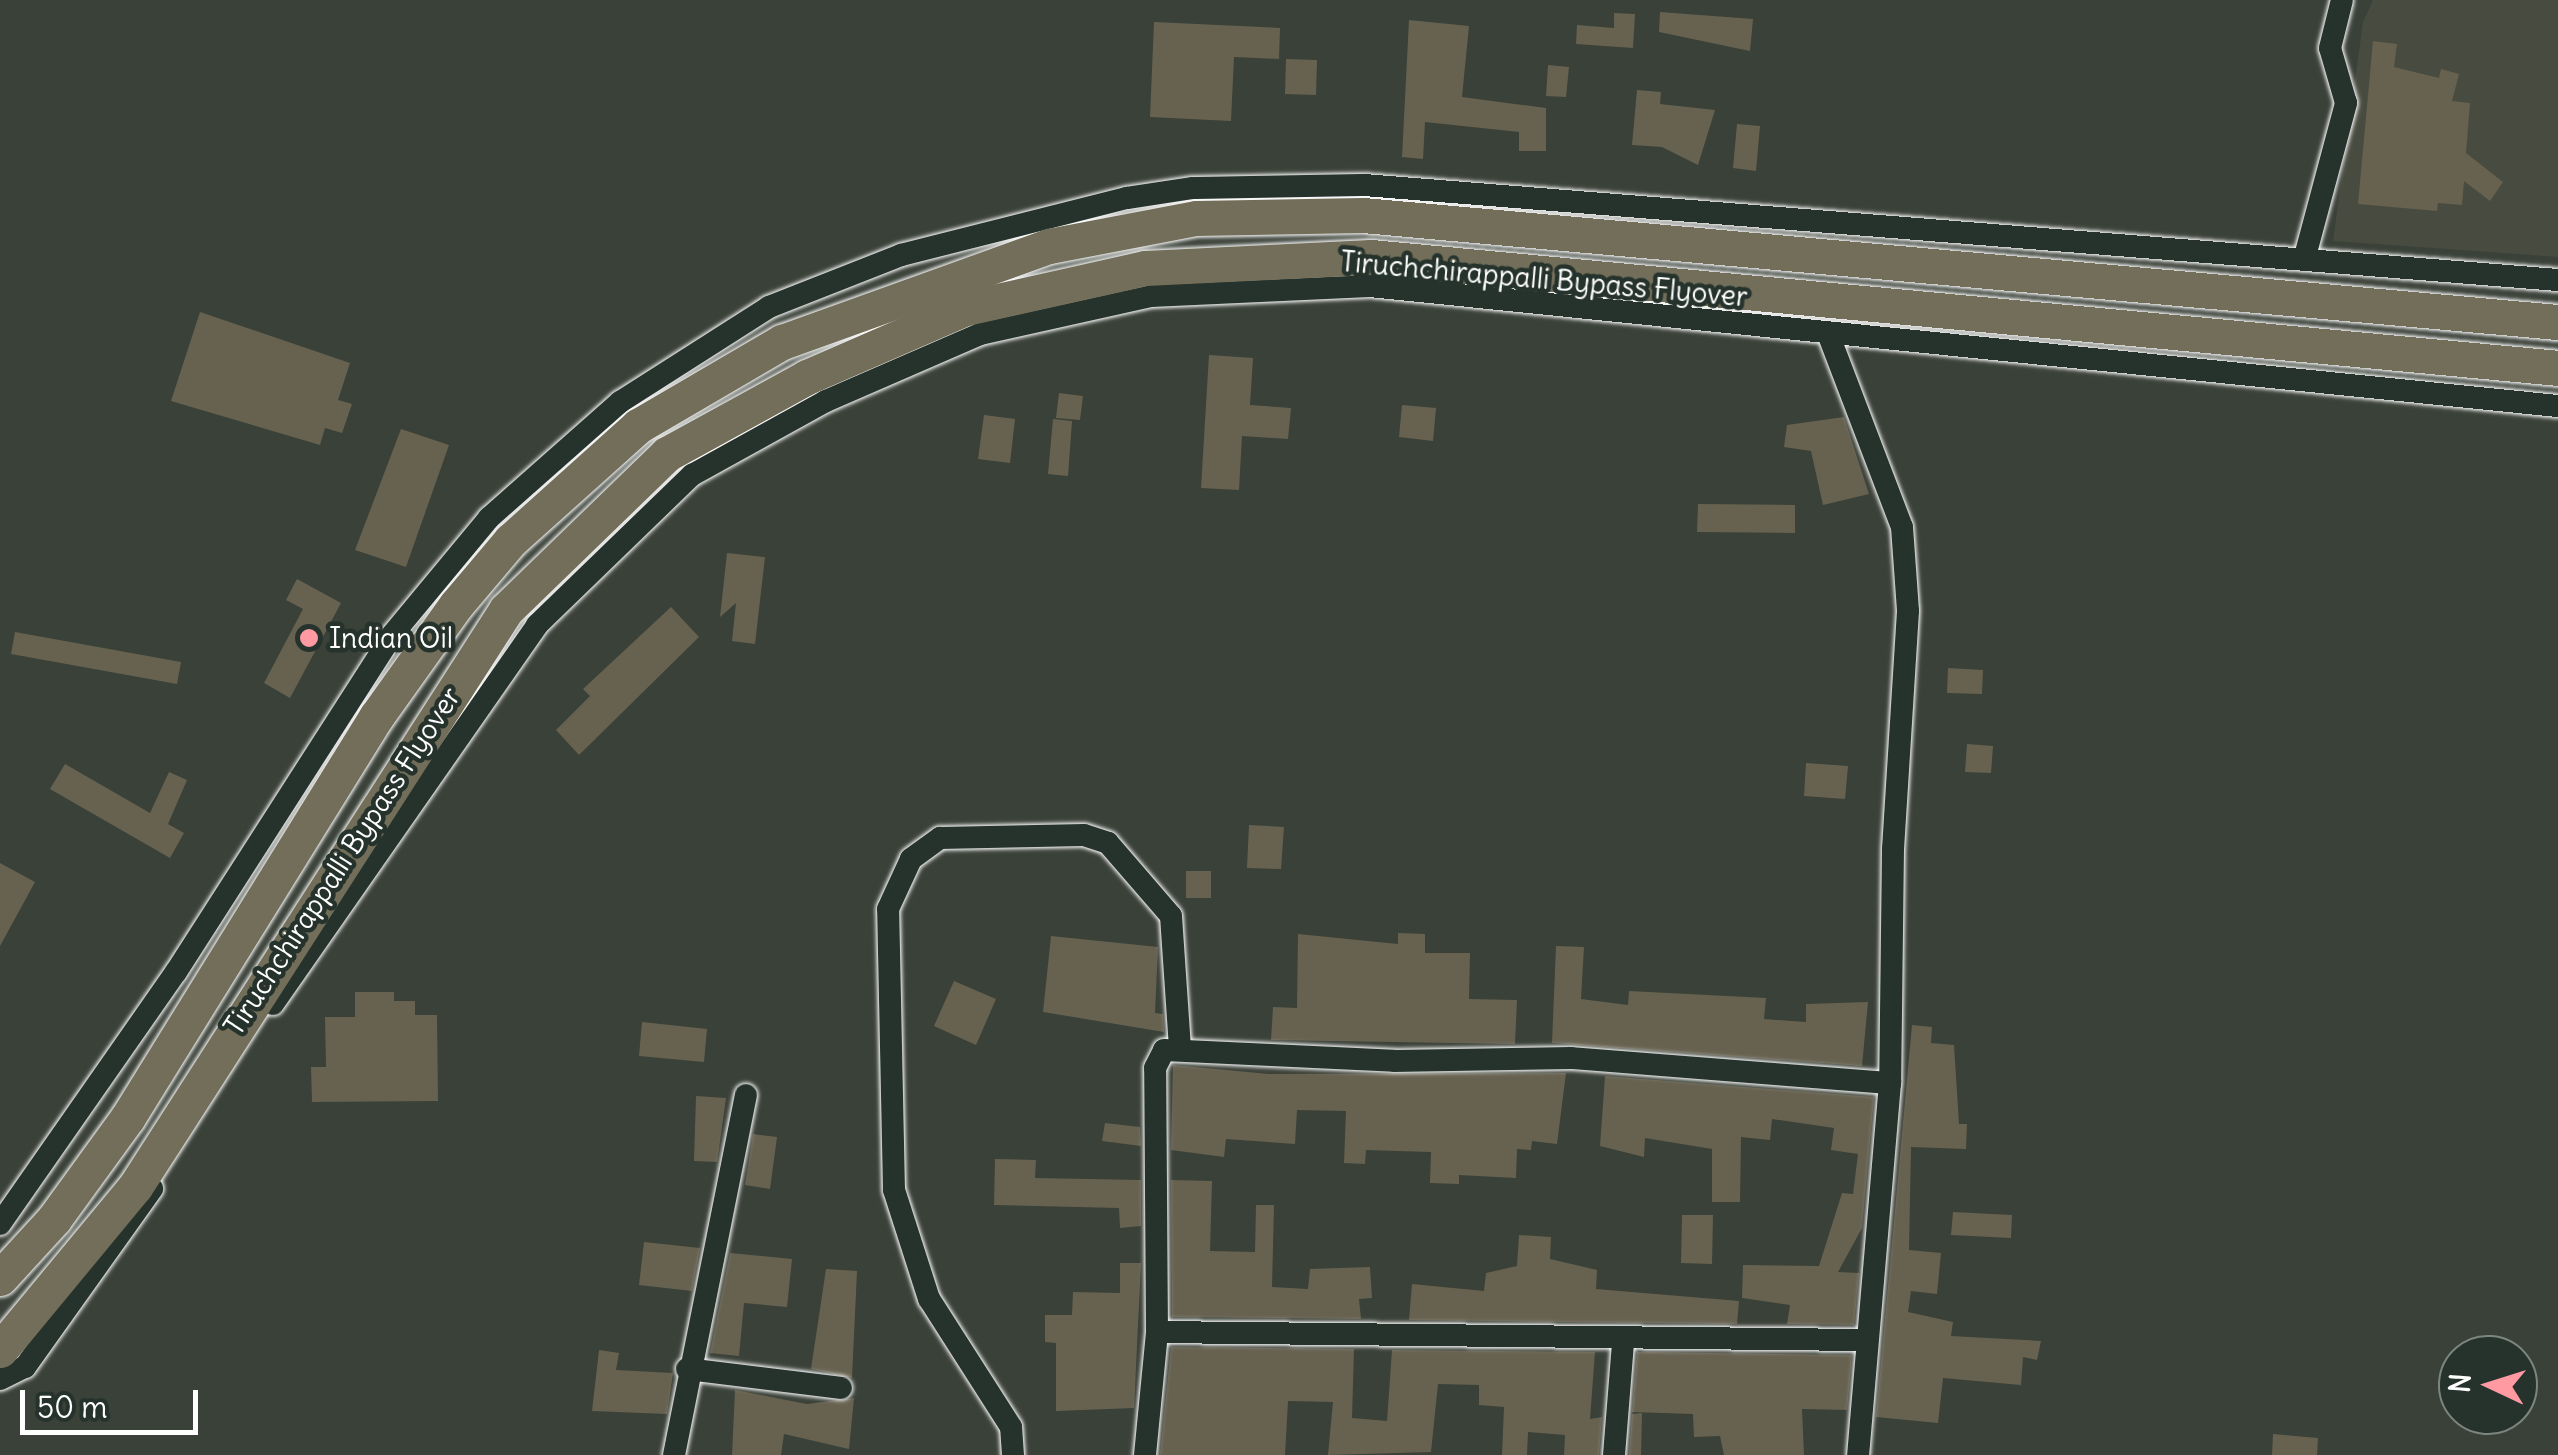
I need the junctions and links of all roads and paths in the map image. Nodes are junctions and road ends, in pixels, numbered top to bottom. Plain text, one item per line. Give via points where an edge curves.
1 (2342, 0) edge
2 (2304, 260) junction
3 (2558, 280) edge
4 (2558, 322) edge
5 (1829, 336) junction
6 (2558, 368) edge
7 (2558, 406) edge
8 (1180, 1048) junction
9 (1890, 1083) junction
10 (746, 1095) dead end
11 (0, 1224) edge
12 (0, 1278) edge
13 (1157, 1332) junction
14 (1865, 1340) junction
15 (1622, 1342) junction
16 (0, 1350) edge
17 (687, 1369) junction
18 (0, 1379) edge
19 (841, 1388) dead end
20 (674, 1455) edge
21 (1013, 1455) edge
22 (1145, 1455) edge
23 (1614, 1455) edge
24 (1858, 1455) edge

1 - 2 street via 2330,48 2346,103
2 - 3 street
2 - 11 street via 1364,185 1192,188 1041,216 900,255 770,307 620,402 489,518 392,635 176,972
4 - 12 highway, Tiruchchirappalli Bypass Flyover via 1363,214 1196,218 1049,246 782,342 638,426 511,540 467,592 376,717 128,1117 54,1219
5 - 7 street
5 - 9 street via 1880,457 1906,559
5 - 18 street via 1370,286 1152,296 980,334 826,401 692,475 537,625 382,837 85,1291 25,1366
6 - 16 highway, Tiruchchirappalli Bypass Flyover via 1371,257 1145,268 966,308 807,377 667,454 506,610 135,1187
8 - 9 street via 1394,1061 1571,1058
8 - 13 street via 1164,1050 1155,1068
8 - 21 street via 1171,916 1108,843 1084,836 940,838 911,858 888,909 894,1190 929,1299 994,1397 1010,1427
9 - 14 street
10 - 17 street
13 - 15 street
13 - 22 street
14 - 15 street
14 - 24 street
15 - 23 street
17 - 19 street
17 - 20 street

